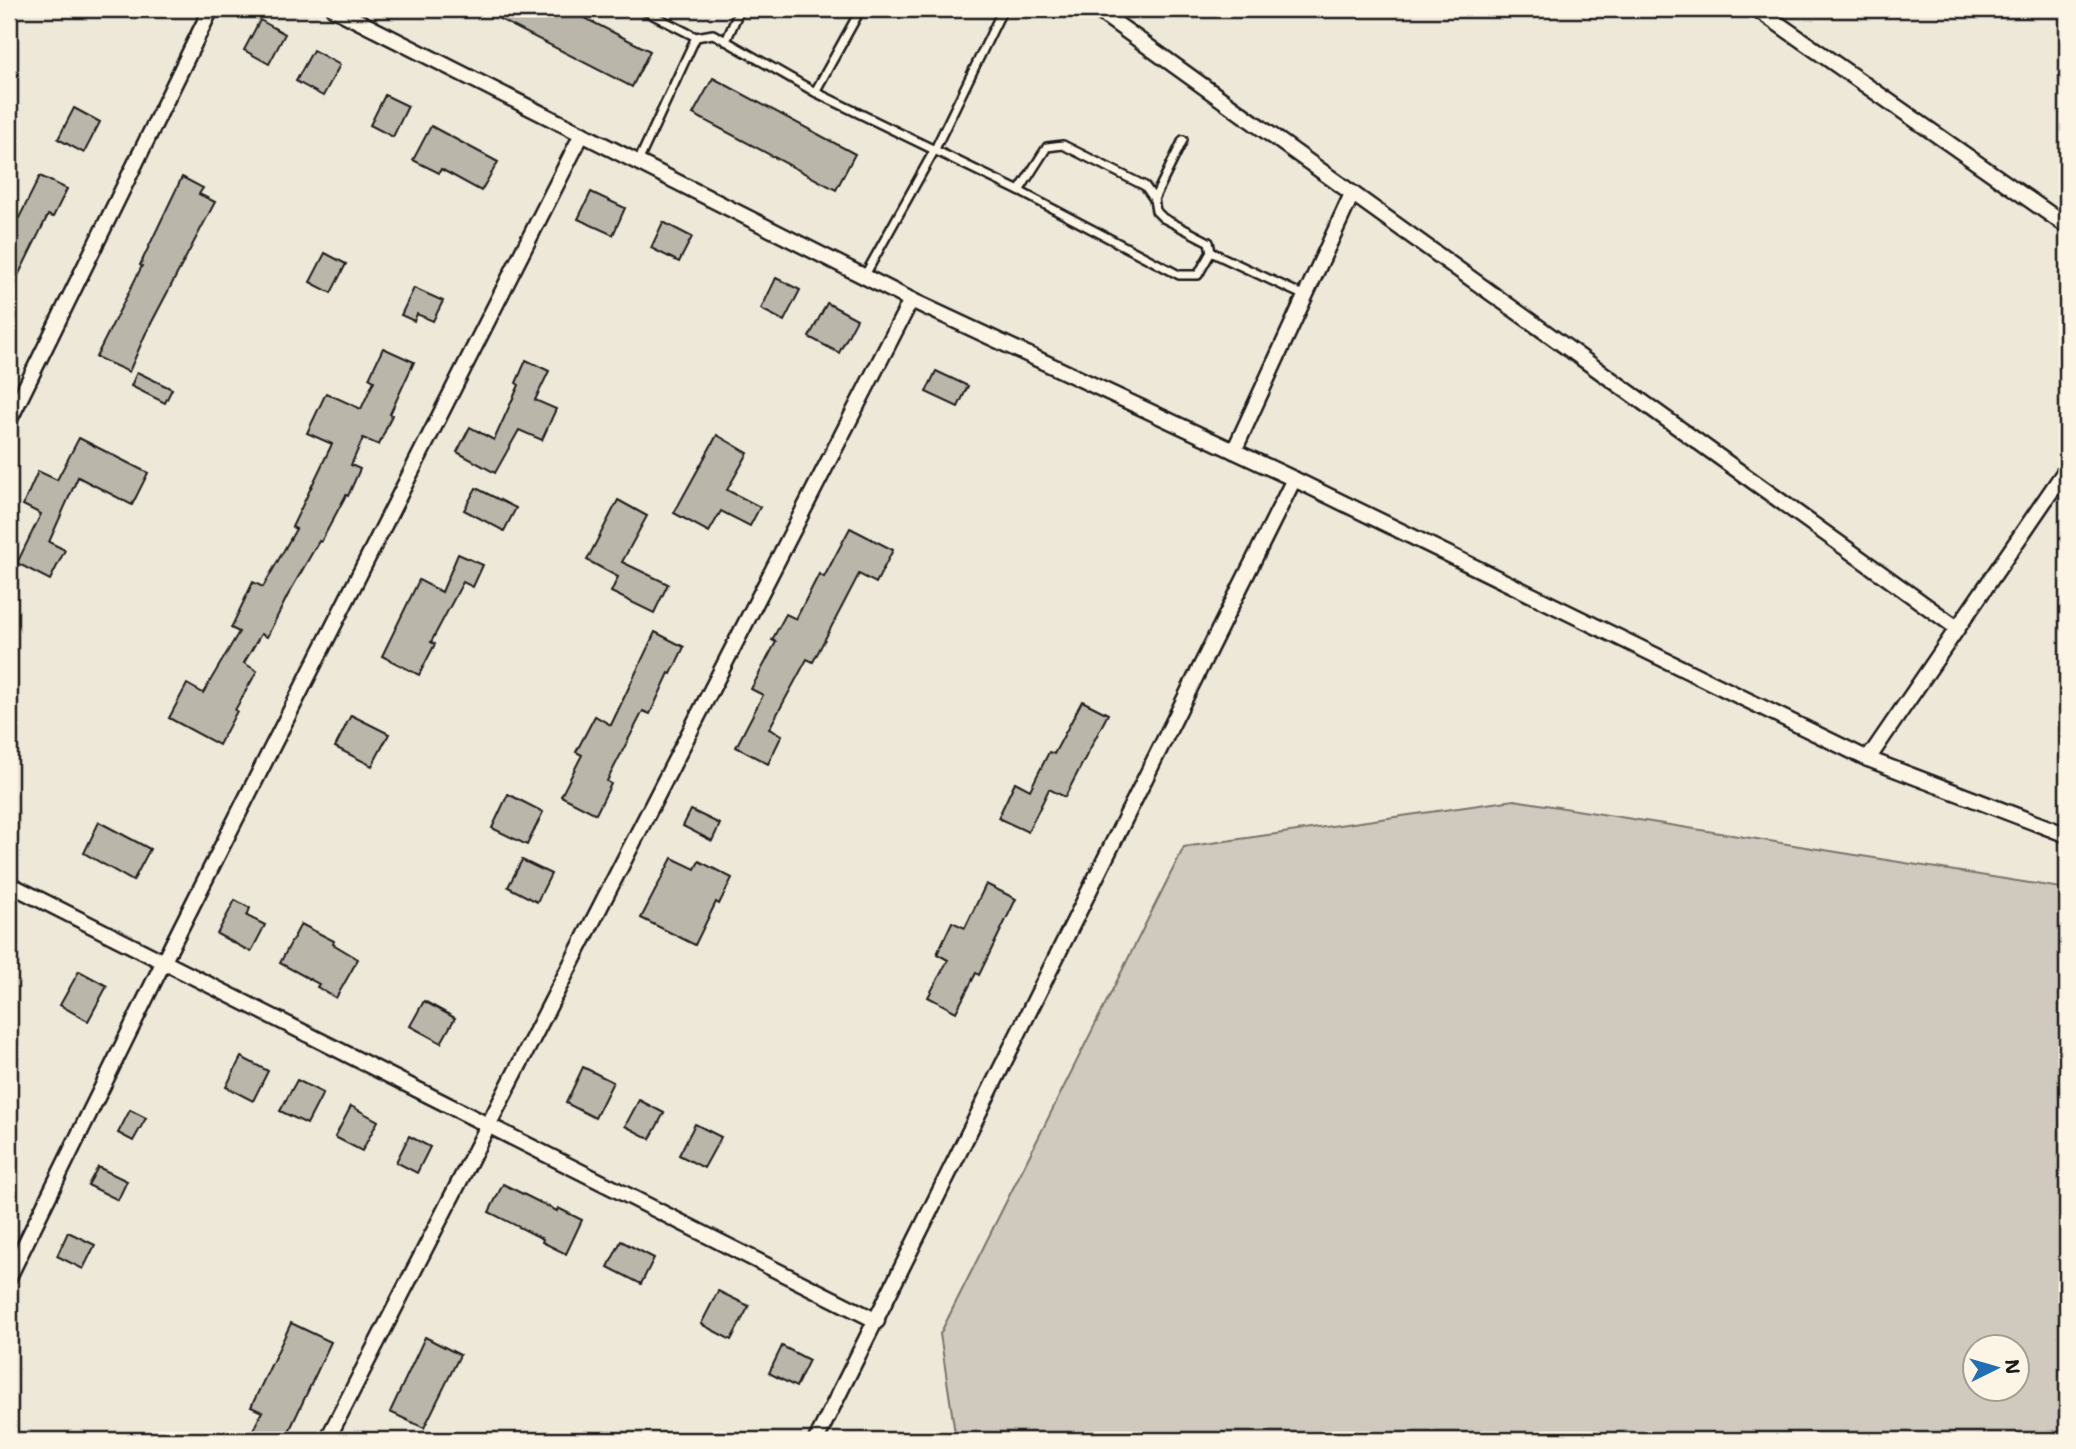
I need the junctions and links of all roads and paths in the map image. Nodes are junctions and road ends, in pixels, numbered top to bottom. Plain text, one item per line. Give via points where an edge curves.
1 (211, 9) edge
2 (334, 9) edge
3 (641, 9) edge
4 (740, 9) edge
5 (861, 9) edge
6 (1003, 9) edge
7 (1096, 9) edge
8 (1757, 9) edge
9 (696, 37) junction
10 (726, 41) junction
11 (815, 92) junction
12 (582, 134) junction
13 (1183, 140) dead end
14 (934, 152) junction
15 (638, 162) junction
16 (1019, 191) junction
17 (1352, 194) junction
18 (1154, 199) junction
19 (2067, 226) edge
20 (1211, 253) junction
21 (865, 275) junction
22 (1305, 296) junction
23 (911, 299) junction
24 (9, 421) edge
25 (1234, 451) junction
26 (2067, 468) edge
27 (1294, 479) junction
28 (1957, 628) junction
29 (1868, 759) junction
30 (2067, 835) edge
31 (9, 884) edge
32 (163, 962) junction
33 (488, 1126) junction
34 (9, 1277) edge
35 (877, 1321) junction
36 (327, 1440) edge
37 (816, 1440) edge

1 - 24 street
2 - 12 street
3 - 9 lane
4 - 10 lane
5 - 11 lane
6 - 14 lane
7 - 17 street
8 - 19 street
9 - 10 lane via 713,34
9 - 15 lane
10 - 11 lane
11 - 14 lane
12 - 15 street
12 - 32 street
13 - 18 lane
14 - 16 lane
14 - 21 lane
15 - 21 street
16 - 18 lane via 1047,147 1063,145 1145,186
16 - 20 lane via 1179,275 1198,275
17 - 22 street
17 - 28 street
18 - 20 lane via 1163,218 1209,242
20 - 22 lane
21 - 23 street
22 - 25 street
23 - 25 street
23 - 33 street
25 - 27 street
26 - 28 street
27 - 29 street
27 - 35 street
28 - 29 street
29 - 30 street
31 - 32 street
32 - 33 street
32 - 34 street
33 - 35 street
33 - 36 street
35 - 37 street

